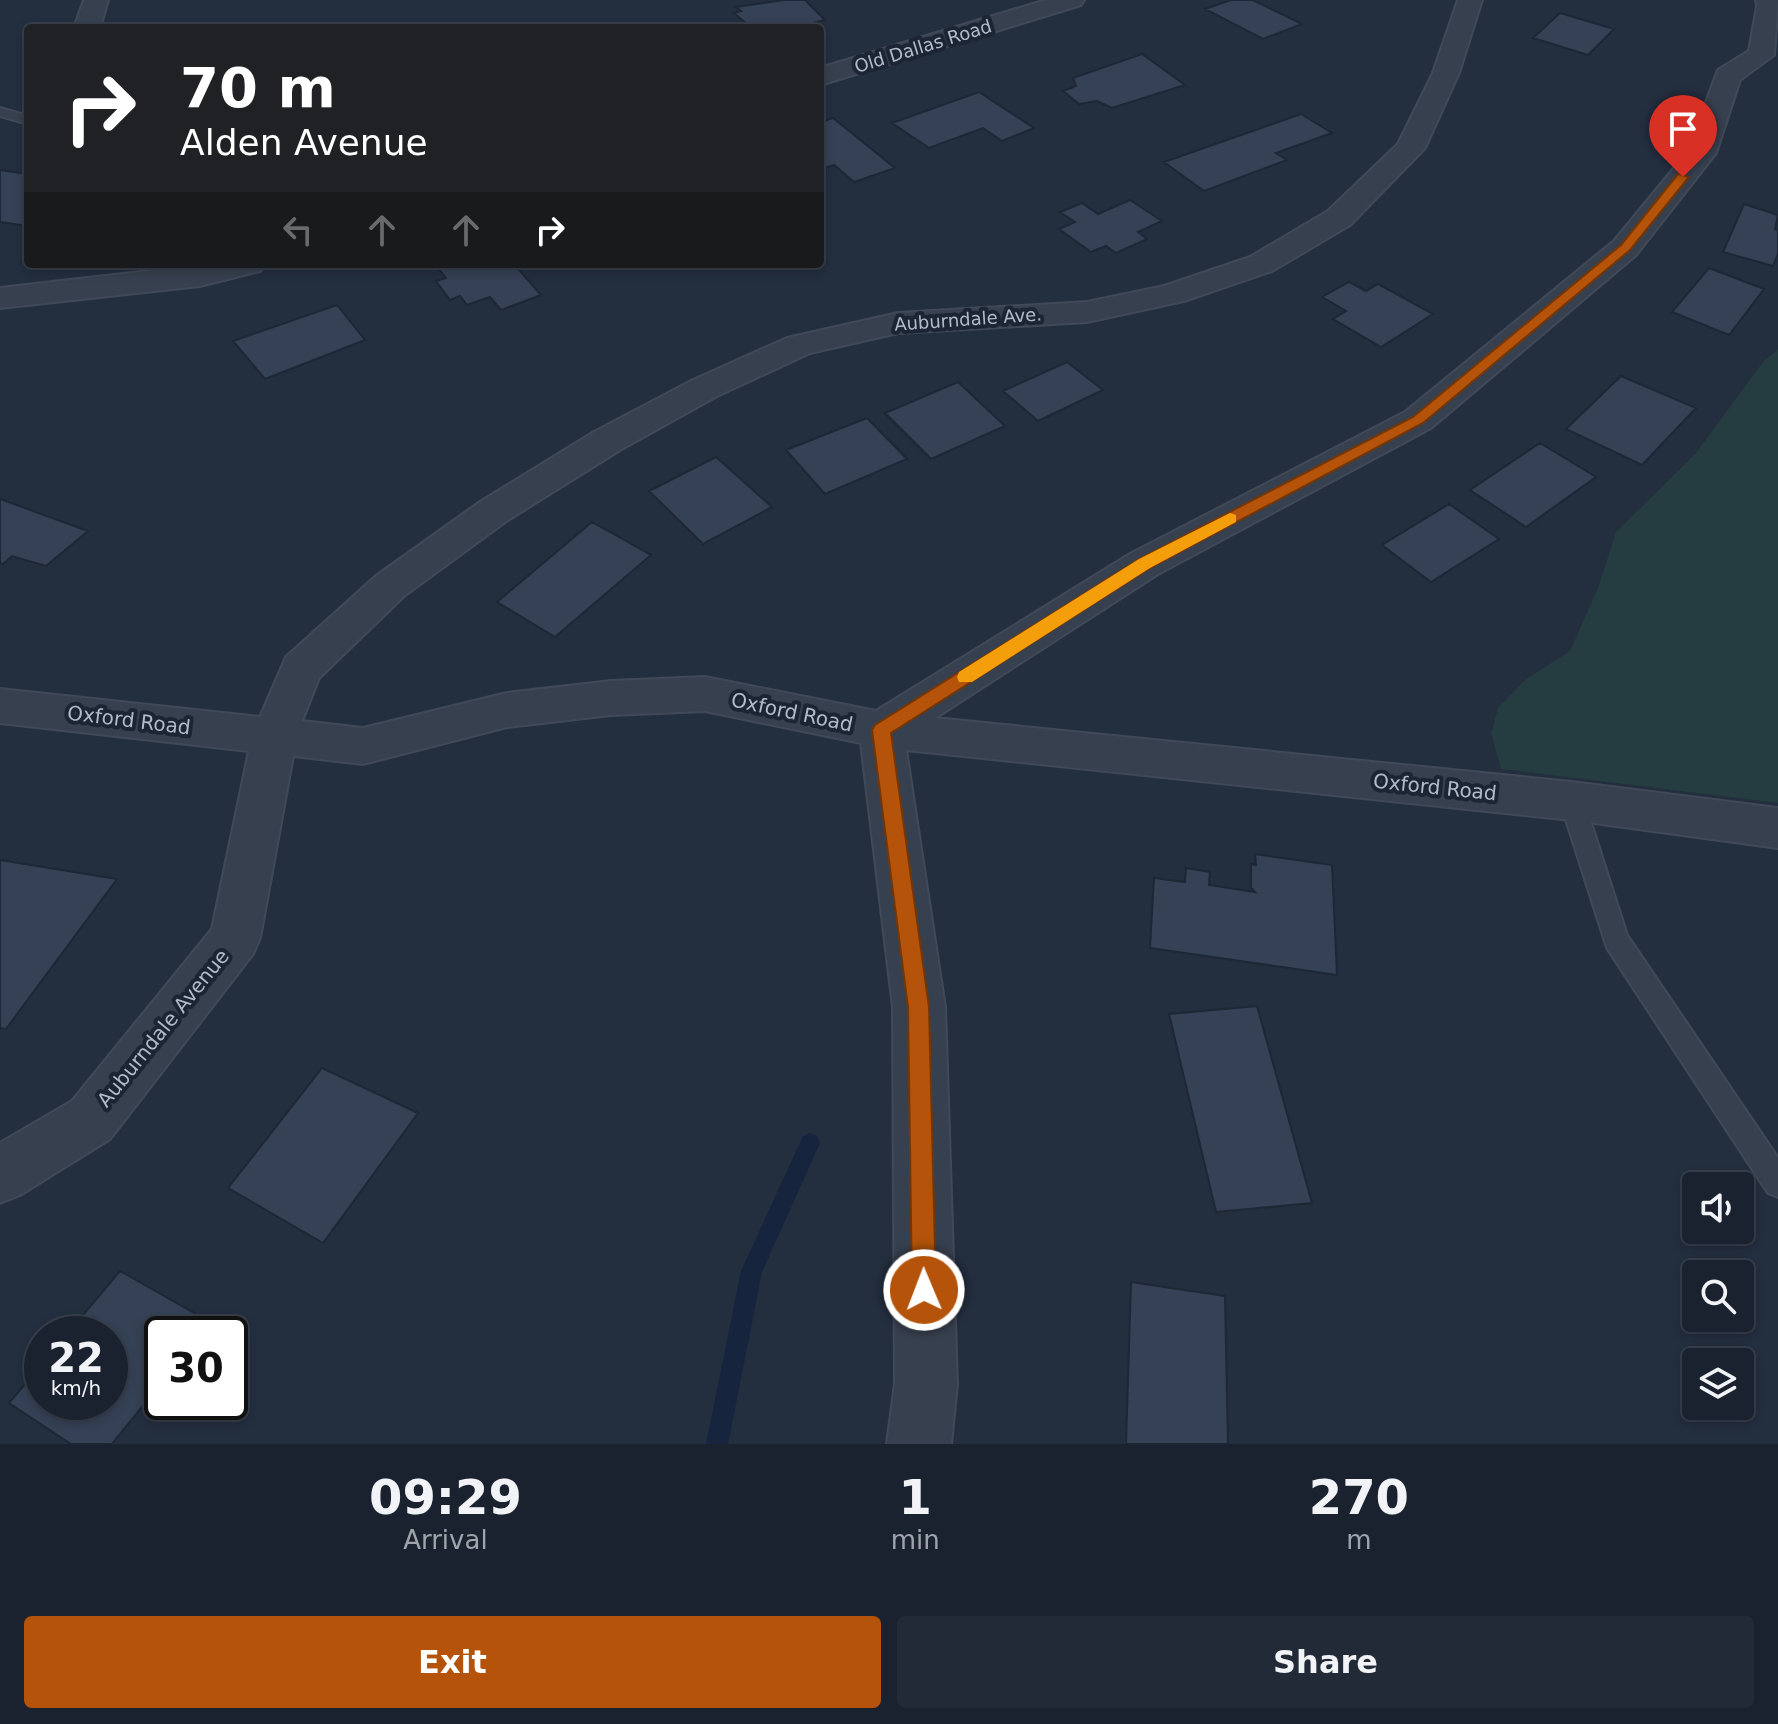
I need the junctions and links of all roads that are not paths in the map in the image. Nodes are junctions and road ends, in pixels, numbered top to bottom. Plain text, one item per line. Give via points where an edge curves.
1 (96, 0) edge
2 (1072, 0) edge
3 (1470, 0) edge
4 (1768, 0) edge
5 (88, 24) edge
6 (1769, 68) edge
7 (824, 76) edge
8 (0, 112) edge
9 (24, 119) edge
10 (233, 268) edge
11 (0, 298) edge
12 (0, 706) edge
13 (881, 730) junction
14 (274, 738) junction
15 (1572, 801) junction
16 (1778, 828) edge
17 (0, 1175) edge
18 (1778, 1183) edge
19 (919, 1444) edge

1 - 5 street
2 - 7 street, Old Dallas Road
3 - 14 street, Auburndale Ave. via 1446,73 1411,148 1339,218 1261,264 1172,294 1087,312 898,323 799,345 705,388 494,511 390,586 301,669
4 - 6 street
6 - 13 street via 1728,76 1702,153 1625,248 1418,420 1144,564
8 - 9 lane
10 - 11 street
12 - 14 street, Oxford Road
13 - 14 street, Oxford Road via 705,694 507,710 363,746
13 - 15 street, Oxford Road
13 - 19 street via 919,1007 926,1384
14 - 17 street, Auburndale Avenue via 235,938 91,1120
15 - 16 street, Oxford Road
15 - 18 lane via 1616,940

